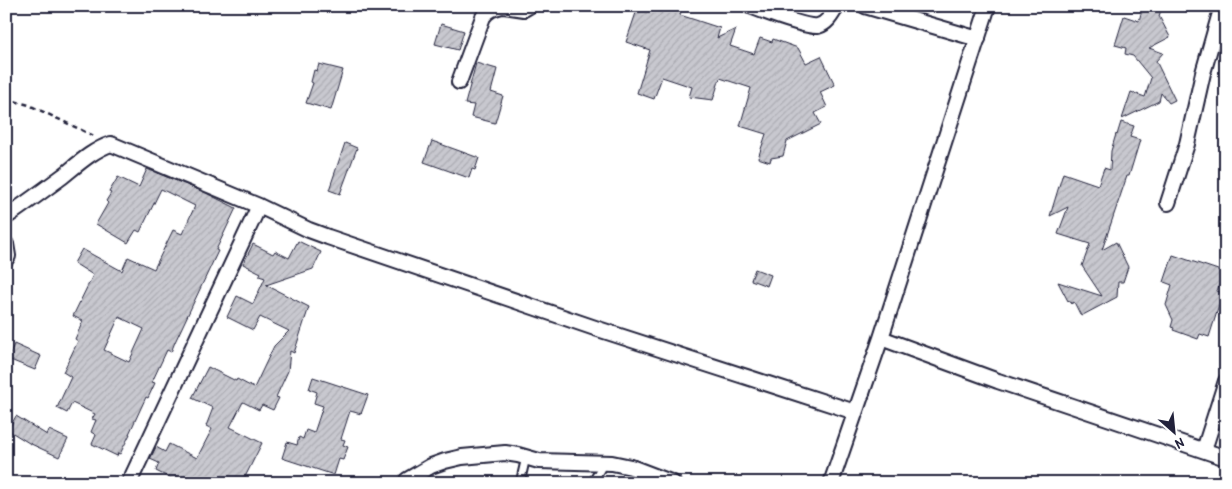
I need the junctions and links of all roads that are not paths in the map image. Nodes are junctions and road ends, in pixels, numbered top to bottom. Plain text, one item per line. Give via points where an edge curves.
1 (503, 6) edge
2 (529, 6) edge
3 (750, 6) edge
4 (837, 6) edge
5 (864, 6) edge
6 (988, 6) edge
7 (1222, 6) edge
8 (978, 38) junction
9 (459, 82) dead end
10 (1168, 203) dead end
11 (259, 206) junction
12 (6, 217) edge
13 (6, 244) edge
14 (6, 260) edge
15 (881, 338) junction
16 (1226, 381) edge
17 (855, 412) junction
18 (1204, 450) junction
19 (526, 458) junction
20 (1226, 458) edge
21 (604, 463) junction
22 (407, 480) dead end
23 (129, 483) edge
24 (520, 483) edge
25 (592, 483) edge
26 (673, 483) edge
27 (831, 483) edge

1 - 2 street via 524,9
1 - 9 street via 487,11 483,17
3 - 4 street via 818,26 830,18
5 - 8 street
6 - 8 street
7 - 10 street via 1188,144
8 - 15 street
11 - 12 street via 111,144 91,154
11 - 17 street via 340,242
11 - 23 street
13 - 14 street
15 - 17 street
15 - 18 street
16 - 18 street
17 - 27 street
18 - 20 street
19 - 21 street via 539,462
19 - 22 street via 505,454 462,457 431,466
19 - 24 lane
21 - 25 lane
21 - 26 street via 631,466

